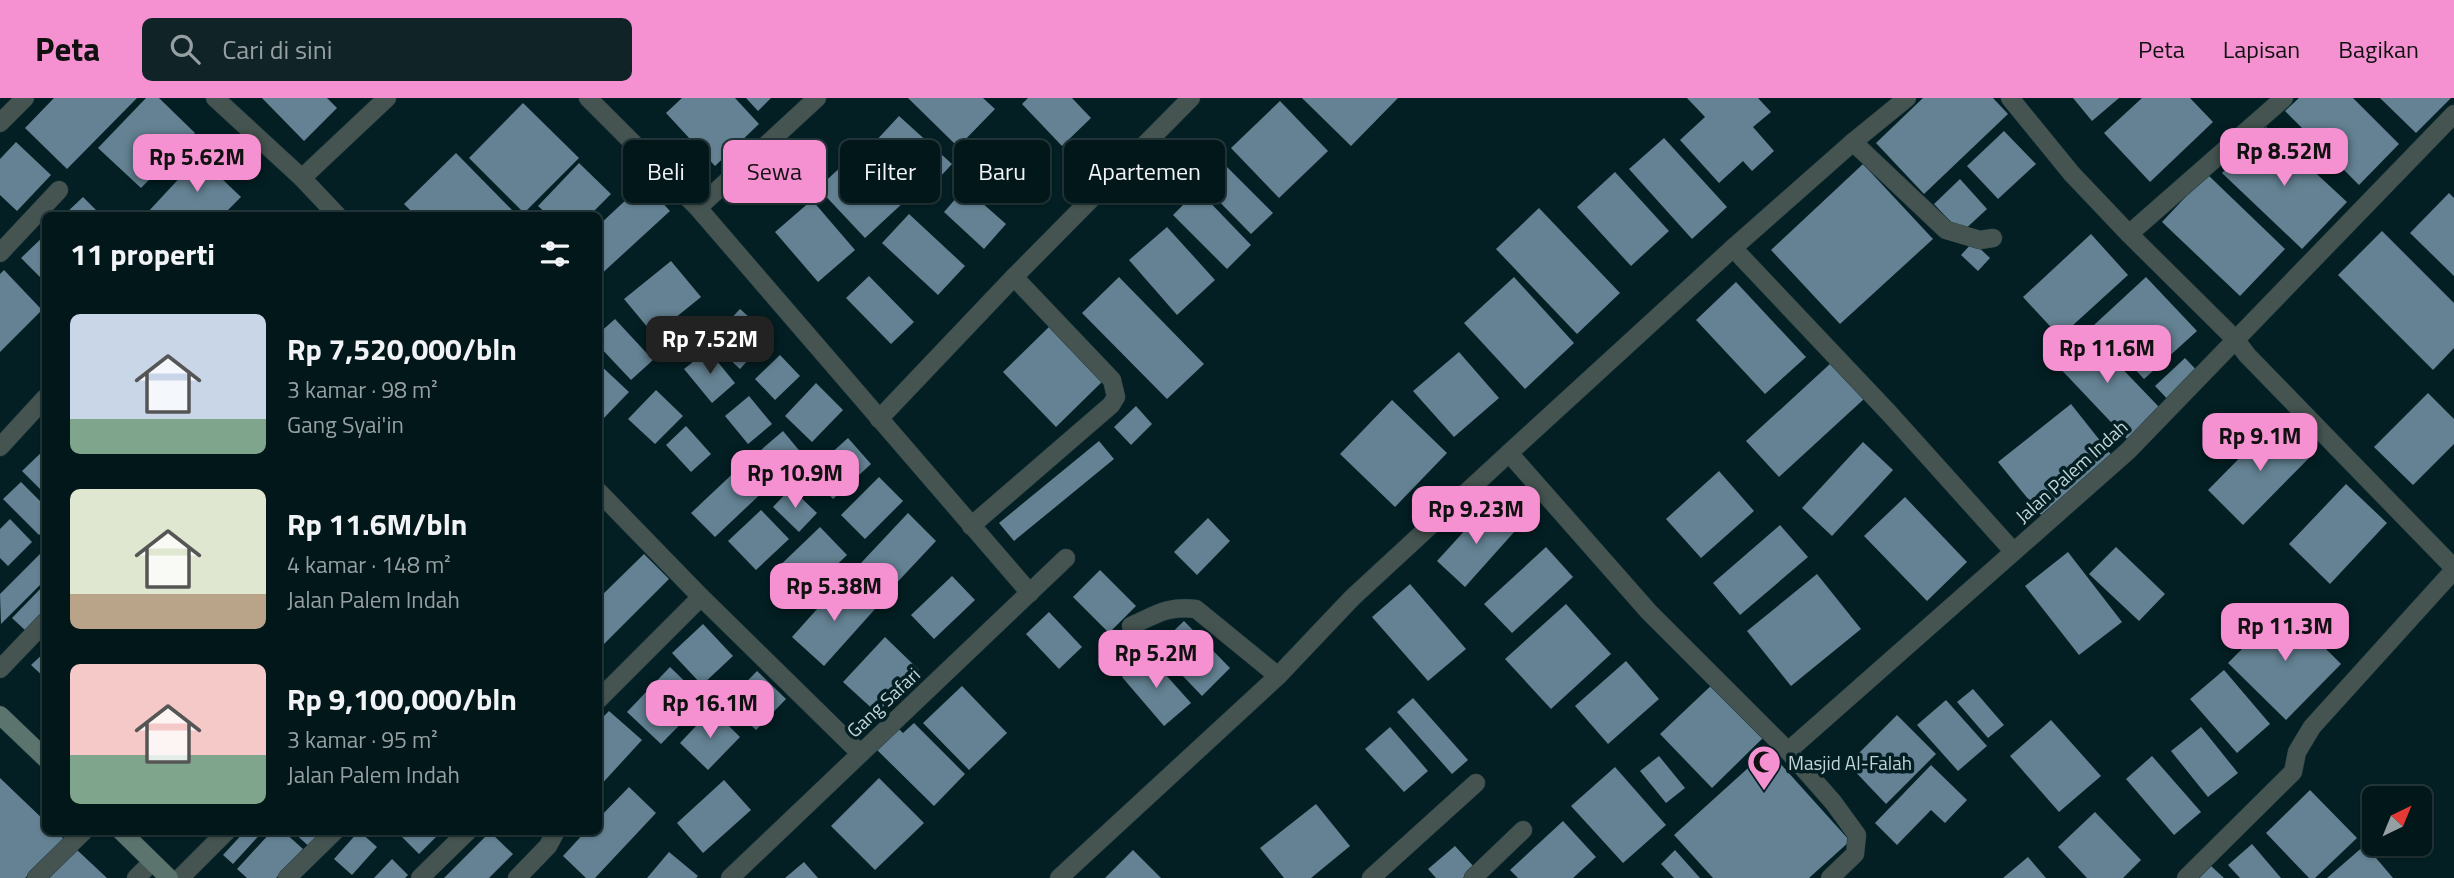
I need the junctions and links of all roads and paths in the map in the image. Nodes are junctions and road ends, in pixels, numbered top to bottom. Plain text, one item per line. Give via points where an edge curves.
1 (25, 98) edge
2 (215, 98) edge
3 (387, 98) edge
4 (588, 98) edge
5 (817, 98) edge
6 (1191, 98) edge
7 (1907, 98) edge
8 (2010, 98) edge
9 (2284, 98) edge
10 (2454, 114) edge
11 (0, 123) edge
12 (1853, 142) junction
13 (302, 178) junction
14 (59, 190) dead end
15 (698, 208) junction
16 (334, 212) edge
17 (2129, 234) junction
18 (1993, 239) dead end
19 (1733, 248) junction
20 (0, 253) edge
21 (1014, 277) junction
22 (2235, 339) junction
23 (42, 401) edge
24 (879, 419) junction
25 (0, 447) edge
26 (1509, 453) junction
27 (602, 495) edge
28 (971, 526) junction
29 (2013, 551) junction
30 (1066, 558) dead end
31 (2454, 569) edge
32 (1030, 593) junction
33 (701, 597) junction
34 (42, 625) edge
35 (1131, 626) dead end
36 (0, 668) edge
37 (1278, 676) junction
38 (602, 697) edge
39 (0, 715) edge
40 (1788, 751) junction
41 (860, 753) junction
42 (42, 755) edge
43 (1476, 783) dead end
44 (1523, 830) dead end
45 (80, 835) edge
46 (125, 835) edge
47 (223, 835) edge
48 (331, 835) edge
49 (464, 835) edge
50 (554, 835) edge
51 (152, 862) junction
52 (36, 878) edge
53 (135, 878) edge
54 (169, 878) edge
55 (180, 878) edge
56 (287, 878) edge
57 (420, 878) edge
58 (517, 878) edge
59 (730, 878) edge
60 (1059, 878) edge
61 (1371, 878) edge
62 (1474, 878) edge
63 (1830, 878) edge
64 (2186, 878) edge

1 - 11 street
2 - 13 street
3 - 13 street
4 - 15 street
5 - 15 street
6 - 21 street
7 - 12 street
8 - 17 street
9 - 17 street
10 - 22 street, Jalan Palem Indah
12 - 18 street via 1946,230
12 - 19 street
13 - 16 street
14 - 20 street
15 - 24 street
17 - 22 street
19 - 26 street
19 - 29 street
21 - 24 street
21 - 28 street via 1112,380 1116,397
22 - 29 street, Jalan Palem Indah via 2128,452
22 - 31 street
23 - 25 street
24 - 28 street
26 - 37 street via 1352,598
26 - 40 street via 1649,612
27 - 33 street
28 - 32 street
29 - 40 street, Jalan Palem Indah
30 - 32 street, Gang Safari
31 - 64 street via 2312,727 2297,752 2293,772
32 - 41 street, Gang Safari
33 - 38 street
33 - 41 street
34 - 36 street
35 - 37 street via 1169,608 1196,609
37 - 60 street
39 - 42 street
40 - 63 street via 1857,835 1855,855
41 - 59 street, Gang Safari
43 - 61 street
44 - 62 street
45 - 52 street
46 - 51 street
47 - 55 street
48 - 56 street
49 - 57 street
50 - 58 street
51 - 53 street
51 - 54 street

